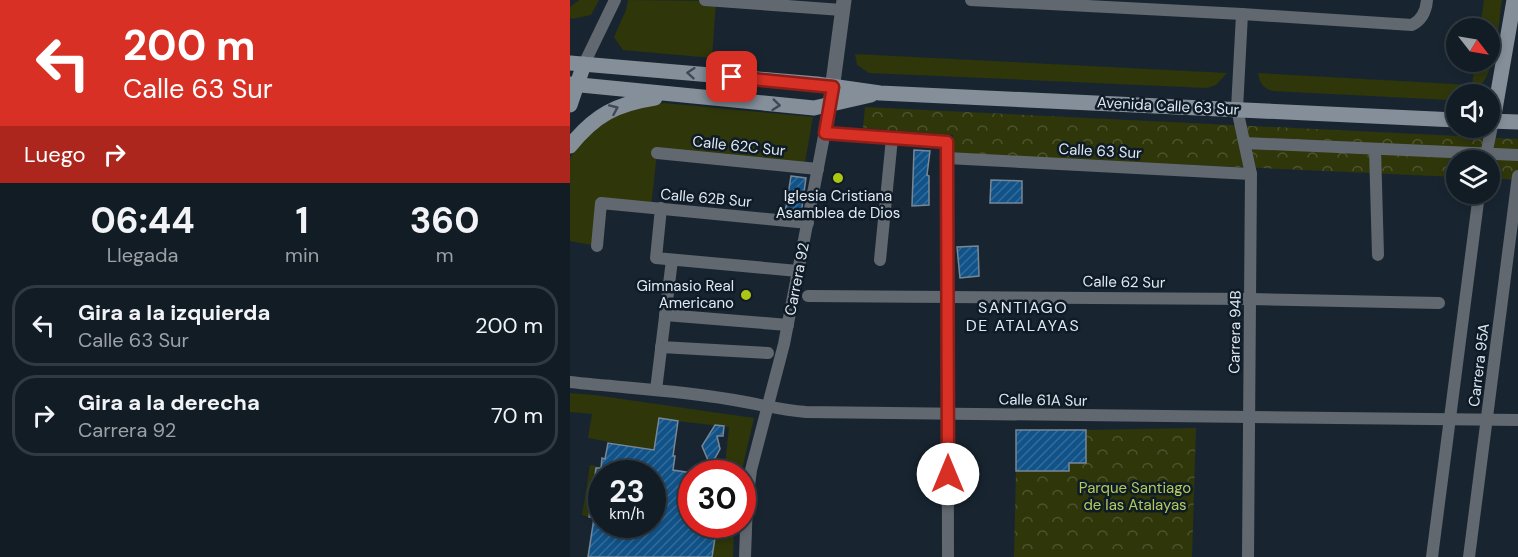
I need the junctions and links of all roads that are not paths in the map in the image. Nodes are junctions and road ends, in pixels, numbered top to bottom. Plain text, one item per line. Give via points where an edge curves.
1 (615, 0) edge
2 (705, 0) edge
3 (971, 0) edge
4 (1426, 0) edge
5 (1515, 0) edge
6 (1052, 2) edge
7 (843, 5) edge
8 (1242, 14) junction
9 (577, 63) edge
10 (1503, 68) junction
11 (1494, 84) edge
12 (1499, 84) edge
13 (574, 85) edge
14 (833, 87) junction
15 (880, 93) junction
16 (676, 94) junction
17 (570, 105) edge
18 (830, 105) junction
19 (1237, 109) junction
20 (1446, 119) edge
21 (1500, 121) edge
22 (1518, 122) edge
23 (825, 133) junction
24 (892, 138) junction
25 (1245, 143) junction
26 (570, 146) edge
27 (1376, 149) junction
28 (657, 153) dead end
29 (1446, 154) edge
30 (1518, 155) edge
31 (1500, 156) edge
32 (947, 158) junction
33 (818, 169) junction
34 (1251, 174) junction
35 (1518, 176) edge
36 (1478, 204) edge
37 (661, 208) junction
38 (808, 222) junction
39 (597, 246) dead end
40 (1378, 255) dead end
41 (672, 260) junction
42 (880, 260) dead end
43 (798, 272) junction
44 (808, 296) dead end
45 (947, 296) junction
46 (1250, 299) junction
47 (1439, 303) dead end
48 (665, 315) junction
49 (788, 325) junction
50 (661, 347) junction
51 (768, 353) dead end
52 (570, 382) edge
53 (656, 390) junction
54 (768, 408) junction
55 (948, 413) junction
56 (1249, 418) junction
57 (1449, 420) junction
58 (1487, 420) junction
59 (1518, 420) edge
60 (745, 557) edge
61 (948, 557) edge
62 (1248, 557) edge
63 (1432, 557) edge
64 (1469, 557) edge

1 - 9 street
2 - 7 street
3 - 6 street
4 - 8 street via 1424,14 1412,25
5 - 10 main road
6 - 8 street
7 - 14 street, Carrera 92
8 - 19 street, Carrera 94B
9 - 13 main road
14 -> 9 main road, Avenida Calle 63 Sur
10 - 11 main road
10 - 12 main road
13 - 16 main road, Avenida Calle 63 Sur
13 - 17 main road
14 - 15 main road, Avenida Calle 63 Sur
14 - 18 street, Carrera 92
15 - 18 main road, Avenida Calle 63 Sur
15 - 19 main road, Avenida Calle 63 Sur
16 -> 18 main road, Avenida Calle 63 Sur via 814,108
26 -> 16 main road via 592,122 610,110
18 - 23 street, Carrera 92
19 - 20 main road, Avenida Calle 63 Sur
19 - 25 street, Carrera 94B
21 - 22 main road
23 - 24 street
23 - 33 street, Carrera 92
24 - 32 street via 947,142
24 - 42 street
25 - 27 street
25 - 34 street, Carrera 94B
27 - 29 street
27 - 40 street
28 - 33 street, Calle 62C Sur
30 - 31 street
32 - 34 street, Calle 63 Sur
32 - 45 street
33 - 38 street, Carrera 92
34 - 46 street, Carrera 94B
35 - 58 street, Carrera 95A
36 - 57 street, Carrera 95A
37 - 38 street, Calle 62B Sur
37 - 39 street, Calle 62B Sur via 602,203
37 - 41 street via 656,258
38 - 43 street, Carrera 92
41 - 43 street
41 - 48 street
43 - 49 street, Carrera 92
44 - 45 street, Calle 62 Sur
45 - 46 street, Calle 62 Sur
45 - 55 street
46 - 47 street, Calle 62 Sur
46 - 56 street, Carrera 94B
48 - 49 street
48 - 50 street
49 - 54 street, Carrera 92
50 - 51 street
50 - 53 street
52 - 53 street, Calle 61A Sur
53 - 54 street, Calle 61A Sur
54 - 55 street, Calle 61A Sur
54 - 60 street, Carrera 92 via 749,487
55 - 56 street, Calle 61A Sur
55 - 61 street
56 - 57 street, Calle 61A Sur
56 - 62 street, Carrera 94B
57 - 58 street, Calle 61A Sur
57 - 63 street, Carrera 95A
58 - 59 street, Calle 61A Sur
58 - 64 street, Carrera 95A

